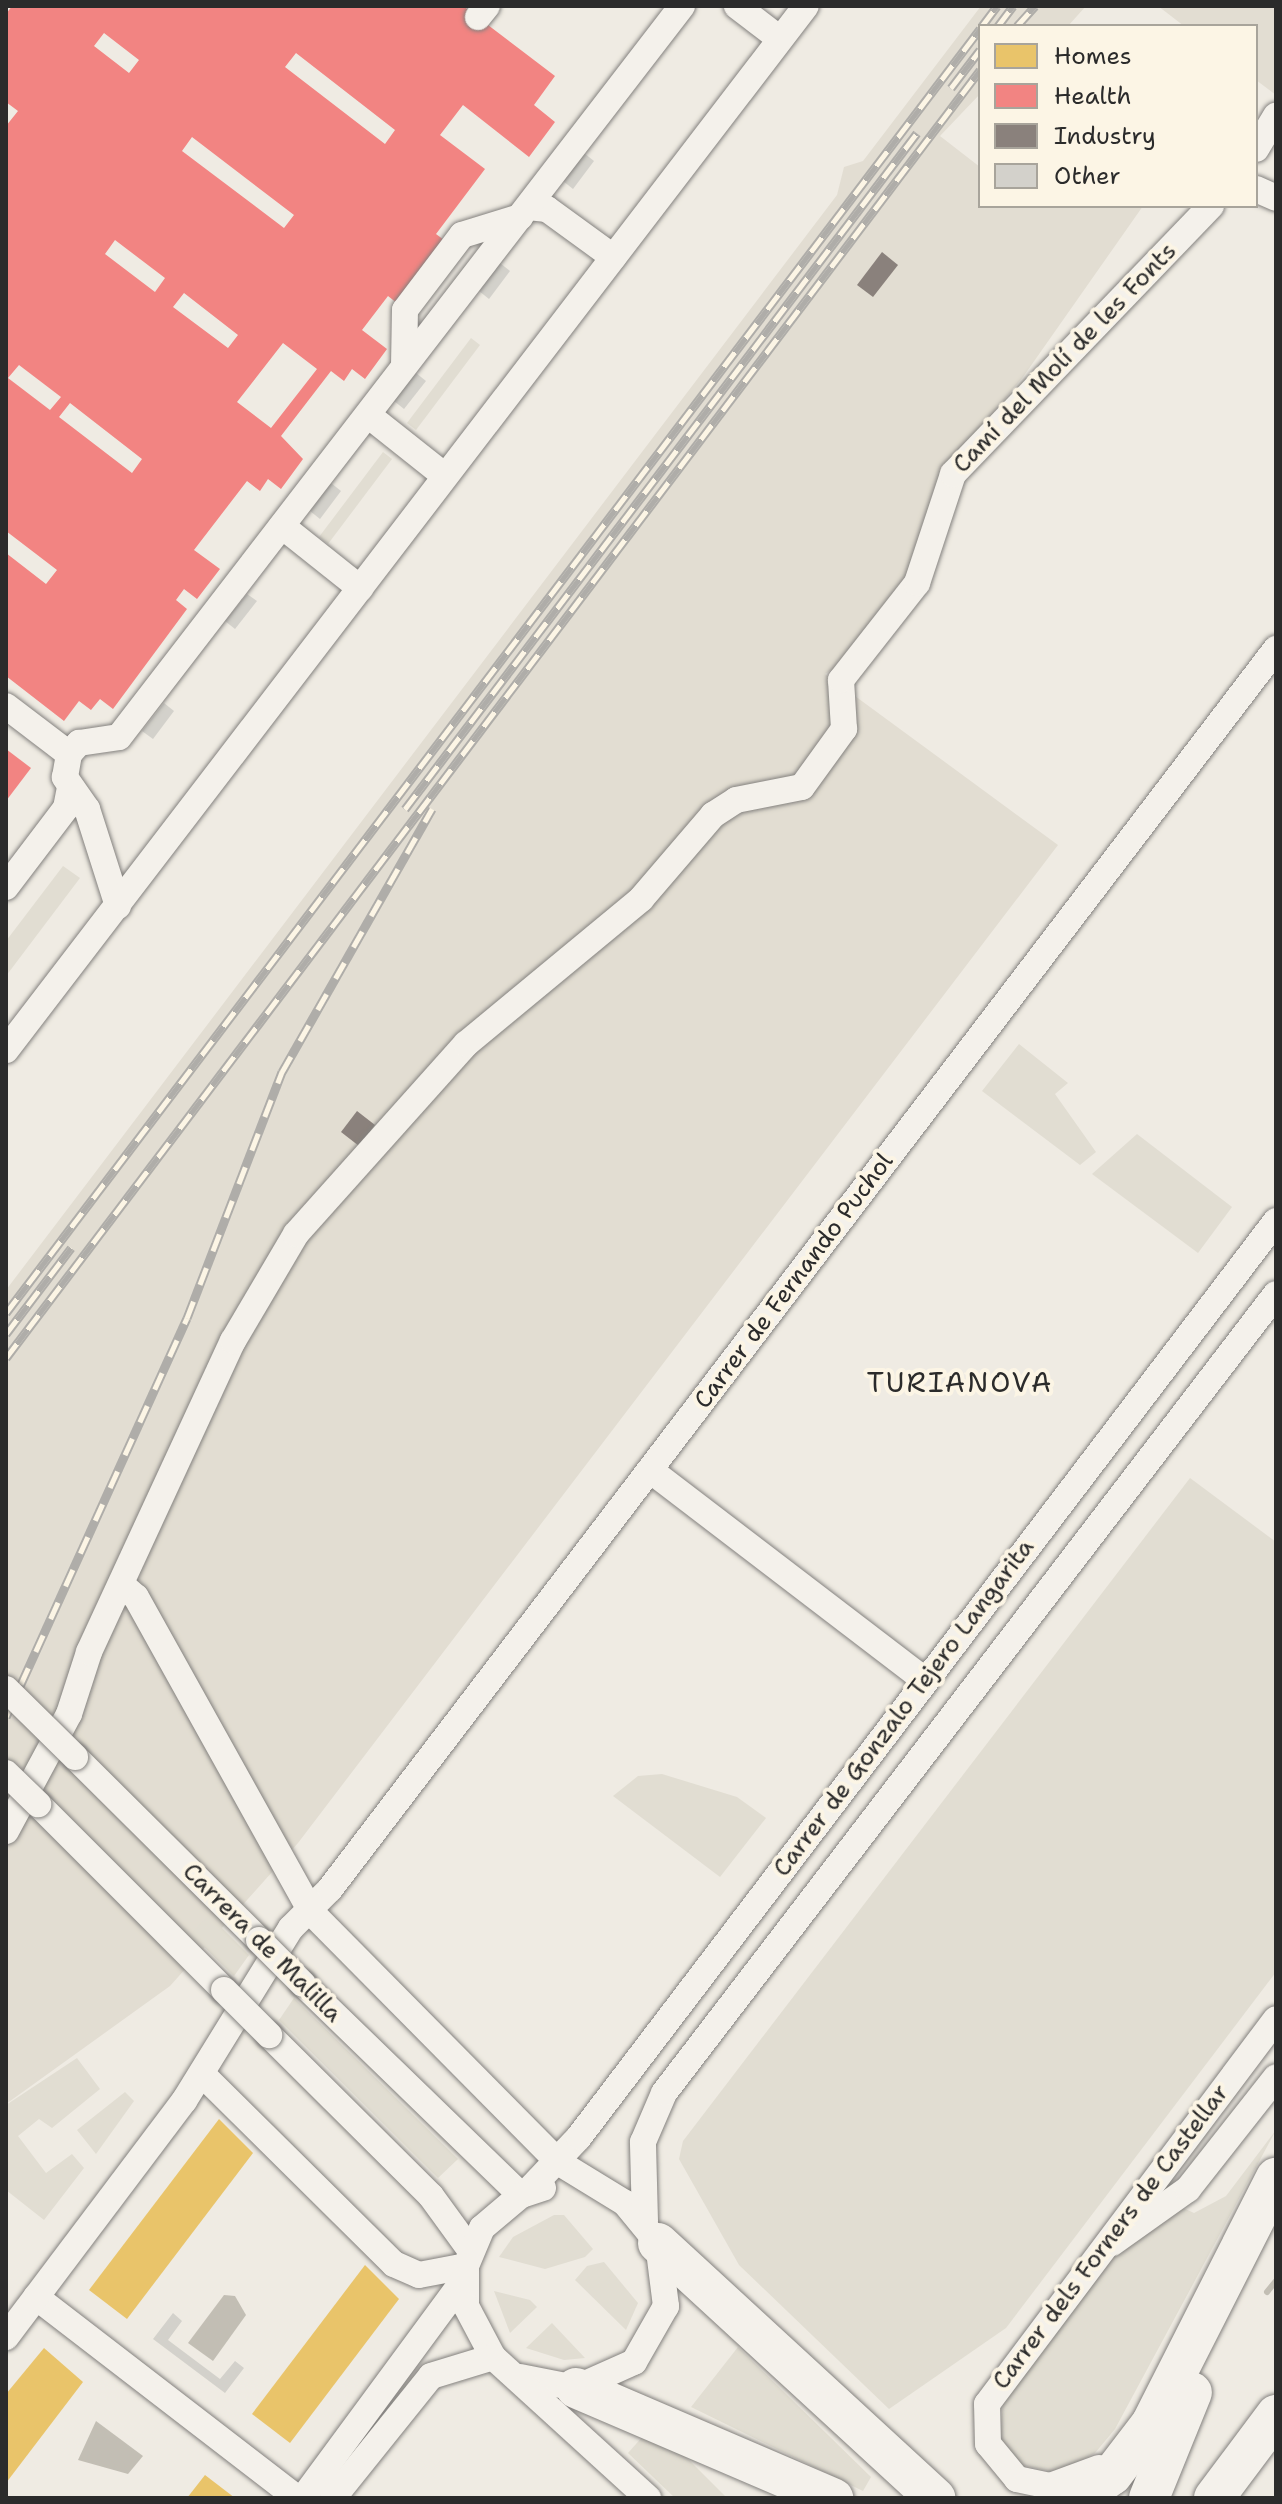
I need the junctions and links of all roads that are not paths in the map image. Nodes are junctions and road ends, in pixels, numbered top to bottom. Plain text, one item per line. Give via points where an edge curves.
1 (682, 6) edge
2 (737, 6) edge
3 (806, 6) edge
4 (780, 39) junction
5 (1276, 116) edge
6 (1258, 146) edge
7 (1209, 208) edge
8 (524, 212) junction
9 (613, 257) junction
10 (368, 415) junction
11 (445, 476) junction
12 (282, 526) junction
13 (360, 588) junction
14 (1276, 649) edge
15 (6, 706) edge
16 (69, 754) junction
17 (70, 787) junction
18 (6, 887) edge
19 (118, 906) junction
20 (6, 1050) edge
21 (1276, 1221) edge
22 (1276, 1294) edge
23 (650, 1470) junction
24 (122, 1585) junction
25 (925, 1680) junction
26 (6, 1689) edge
27 (6, 1773) edge
28 (6, 1831) edge
29 (311, 1912) junction
30 (1276, 2019) edge
31 (202, 2074) junction
32 (1276, 2077) edge
33 (558, 2162) junction
34 (1276, 2178) edge
35 (601, 2190) junction
36 (525, 2193) junction
37 (1276, 2207) edge
38 (652, 2232) junction
39 (1097, 2254) junction
40 (467, 2265) junction
41 (36, 2297) junction
42 (6, 2337) edge
43 (493, 2357) junction
44 (520, 2377) junction
45 (576, 2388) junction
46 (1276, 2415) edge
47 (1276, 2444) edge
48 (1131, 2452) junction
49 (300, 2498) edge
50 (333, 2498) edge
51 (648, 2498) edge
52 (833, 2498) edge
53 (935, 2498) edge
54 (1080, 2498) edge
55 (1149, 2498) edge
56 (1214, 2498) edge
57 (1235, 2498) edge

1 - 8 street
2 - 4 street
3 - 4 street
4 - 9 street
5 - 6 street
7 - 24 street, Camí del Molí de les Fonts via 953,474 917,583 841,680 844,729 819,768 802,787 736,800 713,815 641,899 466,1044 296,1234 233,1341
8 - 9 street via 547,209
8 - 10 street
9 - 11 street
10 - 11 street
10 - 12 street
11 - 13 street
12 - 13 street
12 - 16 street via 119,737 79,743
13 - 19 street
14 - 23 street, Carrer de Fernando Puchol
15 - 16 street
16 - 17 street
17 - 18 street via 66,808
17 - 19 street via 87,809
19 - 20 street
21 - 25 street, Carrer de Gonzalo Tejero Langarita
22 - 38 street, Carrer de Gonzalo Tejero Langarita via 664,2093 643,2142
23 - 25 street
23 - 29 street, Carrer de Fernando Puchol
24 - 28 street, Camí del Molí de les Fonts via 69,1714
24 - 29 street via 136,1597
25 - 33 street, Carrer de Gonzalo Tejero Langarita
26 - 36 street, Carrera de Malilla, bridge via 303,1984
27 - 40 street, bridge via 431,2196
29 - 31 street, Carrer de Fernando Puchol via 250,1987
29 - 33 street
30 - 39 street, Carrer dels Forners de Castellar
31 - 40 street via 394,2264 419,2275
31 - 41 street, Carrer de Fernando Puchol
32 - 39 street via 1188,2189
33 - 35 street
33 - 36 street, Carrer de Gonzalo Tejero Langarita
34 - 48 highway via 1170,2390
35 - 36 street via 577,2185
35 - 38 street
36 - 40 street via 482,2228
37 - 55 highway
38 - 45 street via 667,2285 654,2336 616,2374
38 - 53 highway
39 - 48 street, Carrer dels Forners de Castellar via 998,2384 985,2432 999,2464 1034,2485 1077,2479
40 - 43 street via 476,2334
40 - 49 street
41 - 42 street, Carrer de Fernando Puchol
41 - 49 street
43 - 44 street
43 - 50 street via 435,2372
44 - 45 street
44 - 51 street
45 - 52 highway
46 - 56 highway
47 - 57 highway
48 - 54 highway

